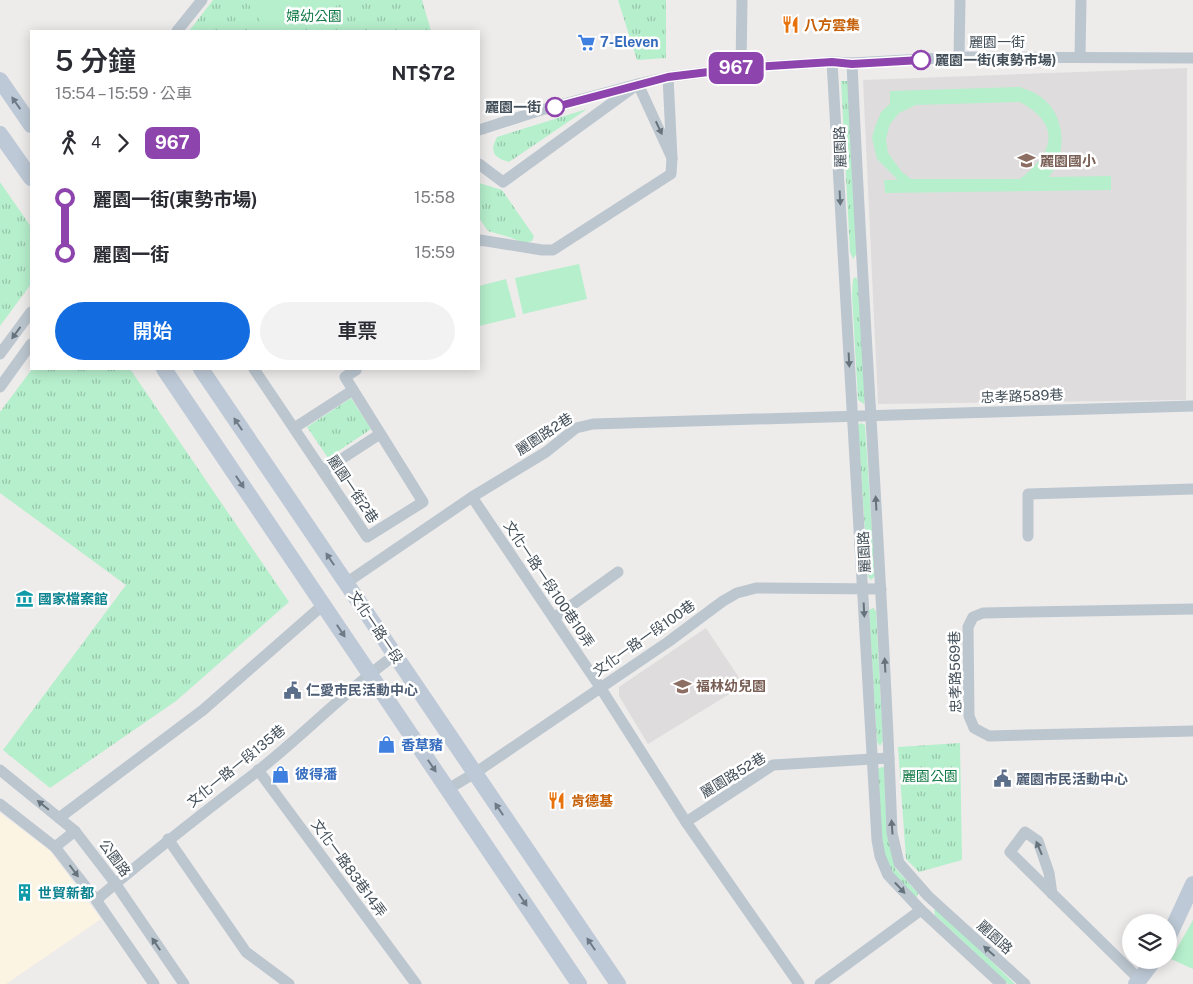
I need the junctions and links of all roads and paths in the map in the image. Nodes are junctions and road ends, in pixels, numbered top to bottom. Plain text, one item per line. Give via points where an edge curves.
1 (202, 0) edge
2 (742, 0) edge
3 (960, 0) edge
4 (1081, 0) edge
5 (178, 30) edge
6 (959, 57) junction
7 (1080, 57) junction
8 (1193, 58) edge
9 (832, 62) junction
10 (852, 64) junction
11 (741, 68) junction
12 (668, 77) junction
13 (0, 80) edge
14 (638, 84) junction
15 (30, 124) edge
16 (480, 130) edge
17 (0, 134) edge
18 (672, 158) junction
19 (480, 165) edge
20 (30, 177) edge
21 (480, 241) edge
22 (30, 313) edge
23 (30, 345) edge
24 (0, 354) edge
25 (165, 370) edge
26 (202, 370) edge
27 (255, 370) edge
28 (356, 370) edge
29 (0, 387) edge
30 (352, 390) junction
31 (1193, 406) edge
32 (871, 415) junction
33 (852, 417) junction
34 (294, 428) junction
35 (380, 434) junction
36 (323, 472) junction
37 (1193, 489) edge
38 (472, 497) junction
39 (1028, 536) dead end
40 (618, 572) dead end
41 (346, 583) junction
42 (863, 589) junction
43 (882, 589) junction
44 (324, 605) junction
45 (1193, 609) edge
46 (554, 618) junction
47 (395, 655) junction
48 (369, 673) junction
49 (600, 687) junction
50 (1193, 731) edge
51 (889, 758) junction
52 (873, 759) junction
53 (0, 770) edge
54 (258, 770) junction
55 (475, 773) junction
56 (448, 789) junction
57 (0, 804) edge
58 (59, 818) junction
59 (686, 822) junction
60 (75, 831) junction
61 (168, 839) junction
62 (56, 847) junction
63 (116, 883) junction
64 (1192, 889) edge
65 (1052, 894) junction
66 (96, 900) junction
67 (921, 910) junction
68 (1177, 920) edge
69 (1147, 969) edge
70 (1138, 982) edge
71 (154, 984) edge
72 (184, 984) edge
73 (289, 984) edge
74 (416, 984) edge
75 (579, 984) edge
76 (618, 984) edge
77 (799, 984) edge
78 (820, 984) edge
79 (1001, 984) edge
80 (1024, 984) edge

1 - 5 street
2 - 11 street
3 - 6 street
4 - 7 street
6 - 7 street, 麗園一街
6 - 10 street, 麗園一街
7 - 8 street, 麗園一街
9 - 10 street, 麗園一街
9 - 11 street, 麗園一街
9 -> 33 street, 麗園路
10 - 32 street, 麗園路
11 - 12 street, 麗園一街
12 - 14 street, 麗園一街
12 - 18 street
15 -> 13 main road
14 - 16 street, 麗園一街
14 -> 18 street
14 - 19 street via 503,182
17 - 20 main road
18 - 21 street via 672,174 554,250
22 -> 24 street
23 - 29 street
25 -> 44 main road
41 -> 26 main road, 文化一路一段
27 - 34 street, 麗園一街2巷
28 - 30 street via 345,378
30 - 34 street
30 - 35 street, 麗園一街2巷
31 - 32 street, 忠孝路589巷
32 - 33 street, 忠孝路589巷
43 -> 32 street, 麗園路
33 - 38 street, 麗園路2巷 via 593,424 576,428 546,452
33 - 42 street, 麗園路
34 - 36 street, 麗園一街2巷
35 - 36 street
35 - 36 street, 麗園一街2巷 via 423,502 367,536
37 - 39 street via 1028,494
38 - 41 street, 麗園路2巷
38 - 46 street, 文化一路一段100巷10弄
40 - 46 street
41 - 47 main road, 文化一路一段
42 - 43 street, 文化一路一段100巷
42 - 49 street, 文化一路一段100巷 via 756,588 737,593
42 -> 52 street, 麗園路
51 -> 43 street, 麗園路
44 -> 48 main road
44 - 58 street via 203,710
45 - 50 street, 忠孝路569巷 via 984,613 972,616 968,627 969,716 974,728 990,736
46 - 49 street, 文化一路一段100巷10弄
47 - 48 street, 文化一路一段135巷
47 - 55 main road, 文化一路一段
48 - 54 street, 文化一路一段135巷
48 -> 56 main road
49 - 55 street, 文化一路一段100巷
49 - 59 street, 文化一路一段100巷10弄
51 - 52 street, 麗園路52巷
80 -> 51 street, 麗園路 via 928,896 899,863 892,833
52 - 59 street, 麗園路52巷 via 773,765
52 -> 67 street, 麗園路 via 880,856 888,875
58 -> 53 street, 公園路
54 - 61 street, 文化一路一段135巷
54 - 74 street, 文化一路83巷14弄
55 - 56 street, 文化一路一段100巷
76 -> 55 main road, 文化一路一段
56 -> 75 main road
57 - 62 street
58 - 60 street, 公園路
59 - 77 street, 文化一路一段100巷10弄
60 - 62 street
60 - 63 street, 公園路
61 - 63 street, 文化一路一段135巷
61 - 73 street via 246,952
62 -> 66 street
63 - 66 street, 文化一路一段135巷
72 -> 63 street, 公園路
64 - 68 main road
65 -> 65 street via 1038,841 1024,832 1010,852
65 - 70 street
66 - 71 street
67 - 78 street
67 - 79 street, 麗園路
69 - 70 main road

